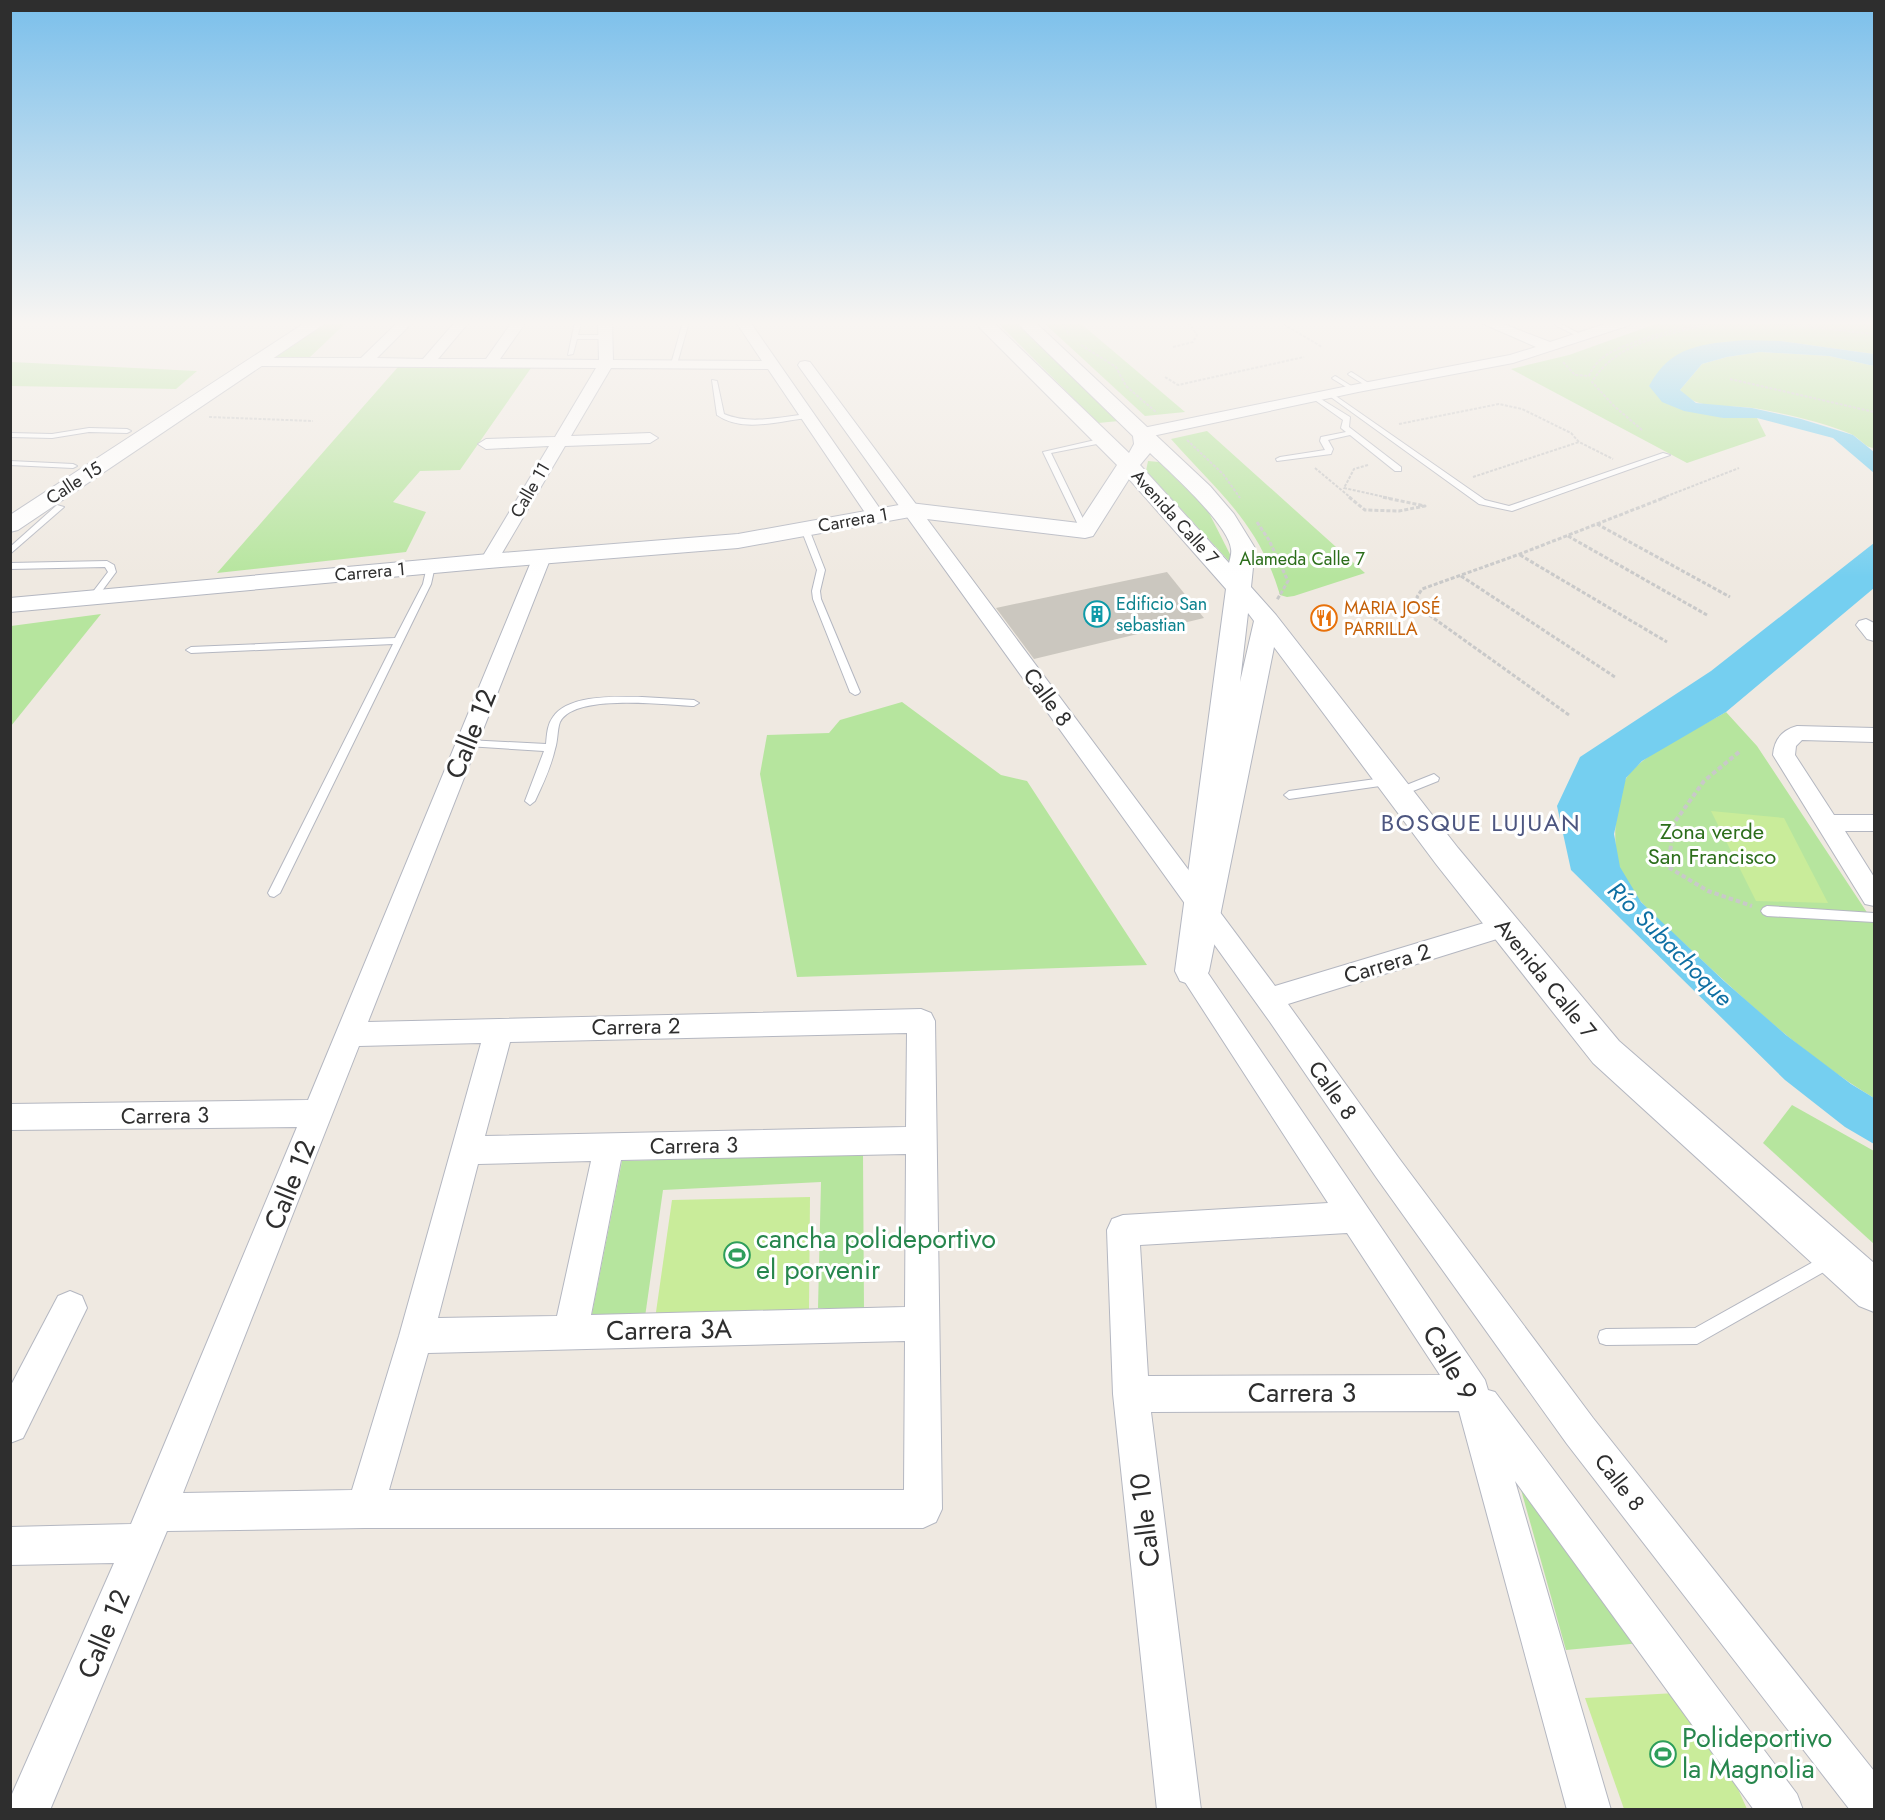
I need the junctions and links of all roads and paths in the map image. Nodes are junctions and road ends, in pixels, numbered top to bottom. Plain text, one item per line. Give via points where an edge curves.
1 (166, 407) edge
2 (190, 407) edge
3 (579, 407) edge
4 (719, 407) edge
5 (801, 407) edge
6 (836, 407) edge
7 (1070, 407) edge
8 (1130, 407) edge
9 (1140, 407) edge
10 (1254, 407) edge
11 (1329, 407) edge
12 (1349, 407) edge
13 (1484, 407) edge
14 (1512, 407) edge
15 (1615, 407) edge
16 (1853, 407) edge
17 (1875, 412) edge
18 (176, 416) junction
19 (807, 416) junction
20 (313, 421) dead end
21 (1151, 424) junction
22 (1380, 428) junction
23 (1642, 430) dead end
24 (127, 432) junction
25 (1350, 433) junction
26 (10, 435) edge
27 (650, 438) dead end
28 (1104, 440) junction
29 (558, 441) junction
30 (1580, 442) junction
31 (486, 444) dead end
32 (1666, 455) dead end
33 (1301, 456) junction
34 (1280, 459) dead end
35 (1386, 460) junction
36 (10, 463) edge
37 (1128, 464) junction
38 (1739, 468) dead end
39 (1398, 469) dead end
40 (1624, 470) junction
41 (72, 476) junction
42 (1455, 483) junction
43 (10, 507) edge
44 (60, 507) dead end
45 (910, 510) junction
46 (876, 516) junction
47 (1597, 524) junction
48 (10, 525) edge
49 (805, 529) junction
50 (1085, 531) junction
51 (1568, 536) junction
52 (10, 552) edge
53 (1520, 554) junction
54 (542, 557) junction
55 (489, 561) junction
56 (10, 566) edge
57 (431, 566) junction
58 (1461, 576) junction
59 (93, 597) junction
60 (1730, 597) dead end
61 (10, 605) edge
62 (1707, 615) dead end
63 (1266, 620) junction
64 (398, 641) junction
65 (1667, 642) dead end
66 (191, 650) dead end
67 (1615, 677) dead end
68 (855, 692) dead end
69 (694, 703) dead end
70 (1569, 715) dead end
71 (1875, 735) edge
72 (467, 743) junction
73 (550, 748) junction
74 (1739, 752) dead end
75 (1434, 778) dead end
76 (1394, 787) junction
77 (1289, 795) dead end
78 (530, 801) dead end
79 (1828, 823) junction
80 (1875, 823) edge
81 (274, 893) dead end
82 (1875, 897) edge
83 (1767, 911) joint
84 (1875, 918) edge
85 (1504, 927) junction
86 (1192, 971) junction
87 (1269, 999) junction
88 (499, 1029) junction
89 (351, 1034) junction
90 (319, 1113) junction
91 (10, 1117) edge
92 (921, 1140) junction
93 (609, 1147) junction
94 (467, 1149) junction
95 (1357, 1217) junction
96 (1838, 1257) junction
97 (1875, 1291) edge
98 (70, 1308) dead end
99 (922, 1324) junction
100 (570, 1332) junction
101 (416, 1336) junction
102 (1605, 1337) dead end
103 (1472, 1393) junction
104 (1131, 1394) junction
105 (10, 1425) edge
106 (365, 1509) junction
107 (150, 1528) junction
108 (10, 1546) edge
109 (1875, 1805) edge
110 (28, 1809) edge
111 (1179, 1809) edge
112 (1589, 1809) edge
113 (1780, 1809) edge

1 - 24 main road, Calle 15
2 - 18 main road, Calle 15
3 - 29 street, Calle 11
4 - 19 lane via 721,415 744,422
5 - 19 street
6 - 45 street, Calle 8
7 - 28 main road, Avenida Calle 7
8 - 21 main road, Avenida Calle 7
9 - 21 path
10 - 21 street
11 - 25 lane via 1347,419 1344,426
12 - 22 lane
13 - 22 path
14 - 30 path via 1571,433
15 - 23 path
16 - 17 path
18 - 20 path
18 - 41 main road, Calle 15
19 - 46 street
21 - 28 main road
21 - 37 main road via 1139,455
21 - 86 main road, Avenida Calle 7 via 1226,519 1243,548
22 - 42 lane
24 - 26 lane
24 - 41 main road, Calle 15
25 - 33 lane via 1324,439 1328,452
25 - 35 lane
27 - 29 street
28 - 37 main road, Avenida Calle 7
28 - 50 lane via 1047,452
29 - 31 street
29 - 55 street, Calle 11
30 - 40 path via 1610,456
30 - 42 path
32 - 40 lane
33 - 34 lane
33 - 35 path via 1365,510 1425,507 1344,488 1354,469
35 - 39 lane
36 - 41 lane
37 - 50 main road
37 - 63 main road, Avenida Calle 7
38 - 47 path
40 - 42 lane via 1509,509 1482,502
41 - 43 main road, Calle 15 via 49,482
41 - 48 main road, Calle 15
44 - 52 lane
45 - 46 main road, Carrera 1
45 - 50 main road, Carrera 1
45 - 87 street, Calle 8
46 - 49 main road, Carrera 1
47 - 51 path
47 - 60 path
49 - 54 main road, Carrera 1 via 738,541
49 - 68 lane via 821,570 817,599
51 - 53 path
51 - 62 path
53 - 58 path
53 - 65 path
54 - 55 main road, Carrera 1
54 - 72 street, Calle 12
55 - 57 main road, Carrera 1
56 - 59 lane via 107,564 112,572
57 - 59 main road, Carrera 1
57 - 64 lane via 427,584
58 - 67 path
58 - 70 path via 1422,589 1416,597 1425,612
59 - 61 main road, Carrera 1
63 - 76 main road, Avenida Calle 7
63 - 86 main road
64 - 66 lane
64 - 81 lane
69 - 73 lane via 612,701 573,705 556,718
71 - 79 street via 1797,733 1785,743 1784,755
72 - 73 lane
72 - 89 street, Calle 12
73 - 78 lane
74 - 83 path via 1704,781 1674,823 1668,867 1708,891
75 - 76 lane
76 - 77 lane
76 - 85 main road, Avenida Calle 7
79 - 80 street
79 - 82 street
83 - 84 lane
85 - 87 street, Carrera 2
85 - 96 main road, Avenida Calle 7 via 1606,1052
86 - 95 street, Calle 9
87 - 109 street, Calle 8 via 1580,1431
88 - 89 street, Carrera 2
88 - 92 street, Carrera 2 via 921,1021
88 - 94 street
89 - 90 street, Calle 12
90 - 91 street, Carrera 3
90 - 107 street, Calle 12
92 - 93 street, Carrera 3
92 - 99 street
93 - 94 street, Carrera 3
93 - 100 street
94 - 101 street
95 - 103 street, Calle 9
95 - 104 street, Calle 10 via 1123,1230
96 - 97 main road, Avenida Calle 7
96 - 102 lane via 1697,1336
98 - 105 street
99 - 100 street, Carrera 3A
99 - 106 street via 923,1509
100 - 101 street, Carrera 3A
101 - 106 street
103 - 104 street, Carrera 3
103 - 112 street, Calle 9
103 - 113 street
104 - 111 street, Calle 10
106 - 107 street
107 - 108 street
107 - 110 street, Calle 12

